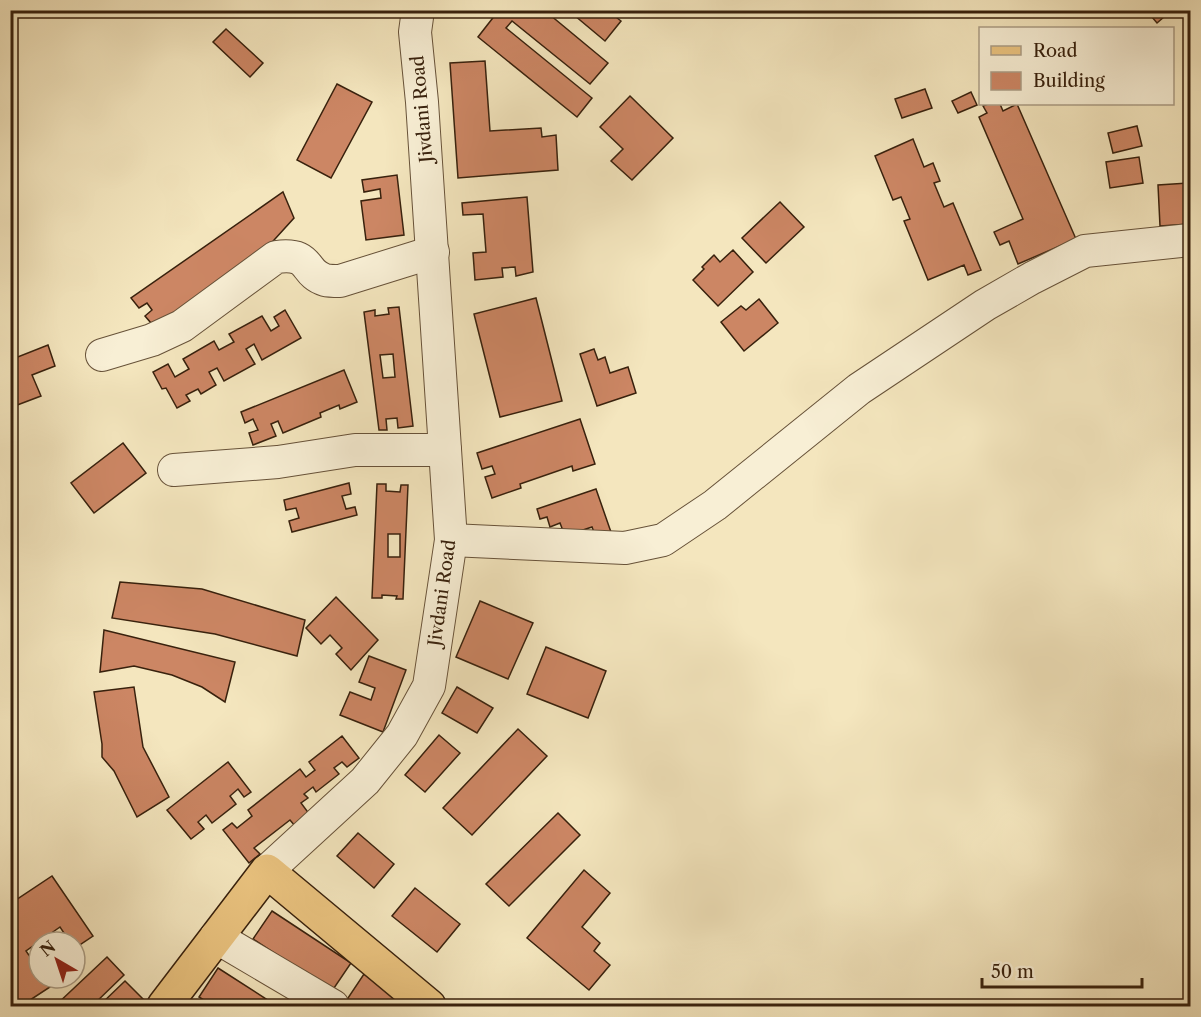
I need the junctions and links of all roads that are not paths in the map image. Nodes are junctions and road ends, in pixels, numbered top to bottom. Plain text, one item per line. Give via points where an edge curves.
1 (417, 10) edge
2 (1191, 240) edge
3 (432, 252) junction
4 (102, 355) dead end
5 (446, 450) junction
6 (174, 470) dead end
7 (451, 540) junction
8 (267, 871) junction
9 (216, 937) junction
10 (164, 1006) edge
11 (333, 1006) edge
12 (429, 1006) edge

1 - 3 street, Jivdani Road via 415,32
2 - 7 street via 1085,251 1032,278 859,389 715,505 663,540 625,548
3 - 4 street via 340,281 325,280 304,261 290,255 276,257 183,326
3 - 5 street, Jivdani Road
5 - 6 street via 355,450 278,462
5 - 7 street, Jivdani Road
7 - 8 street, Jivdani Road via 429,686 424,696 402,735 365,781
8 - 9 main road, Jivdani Road
8 - 12 main road
9 - 10 main road, Jivdani Road
9 - 11 street

